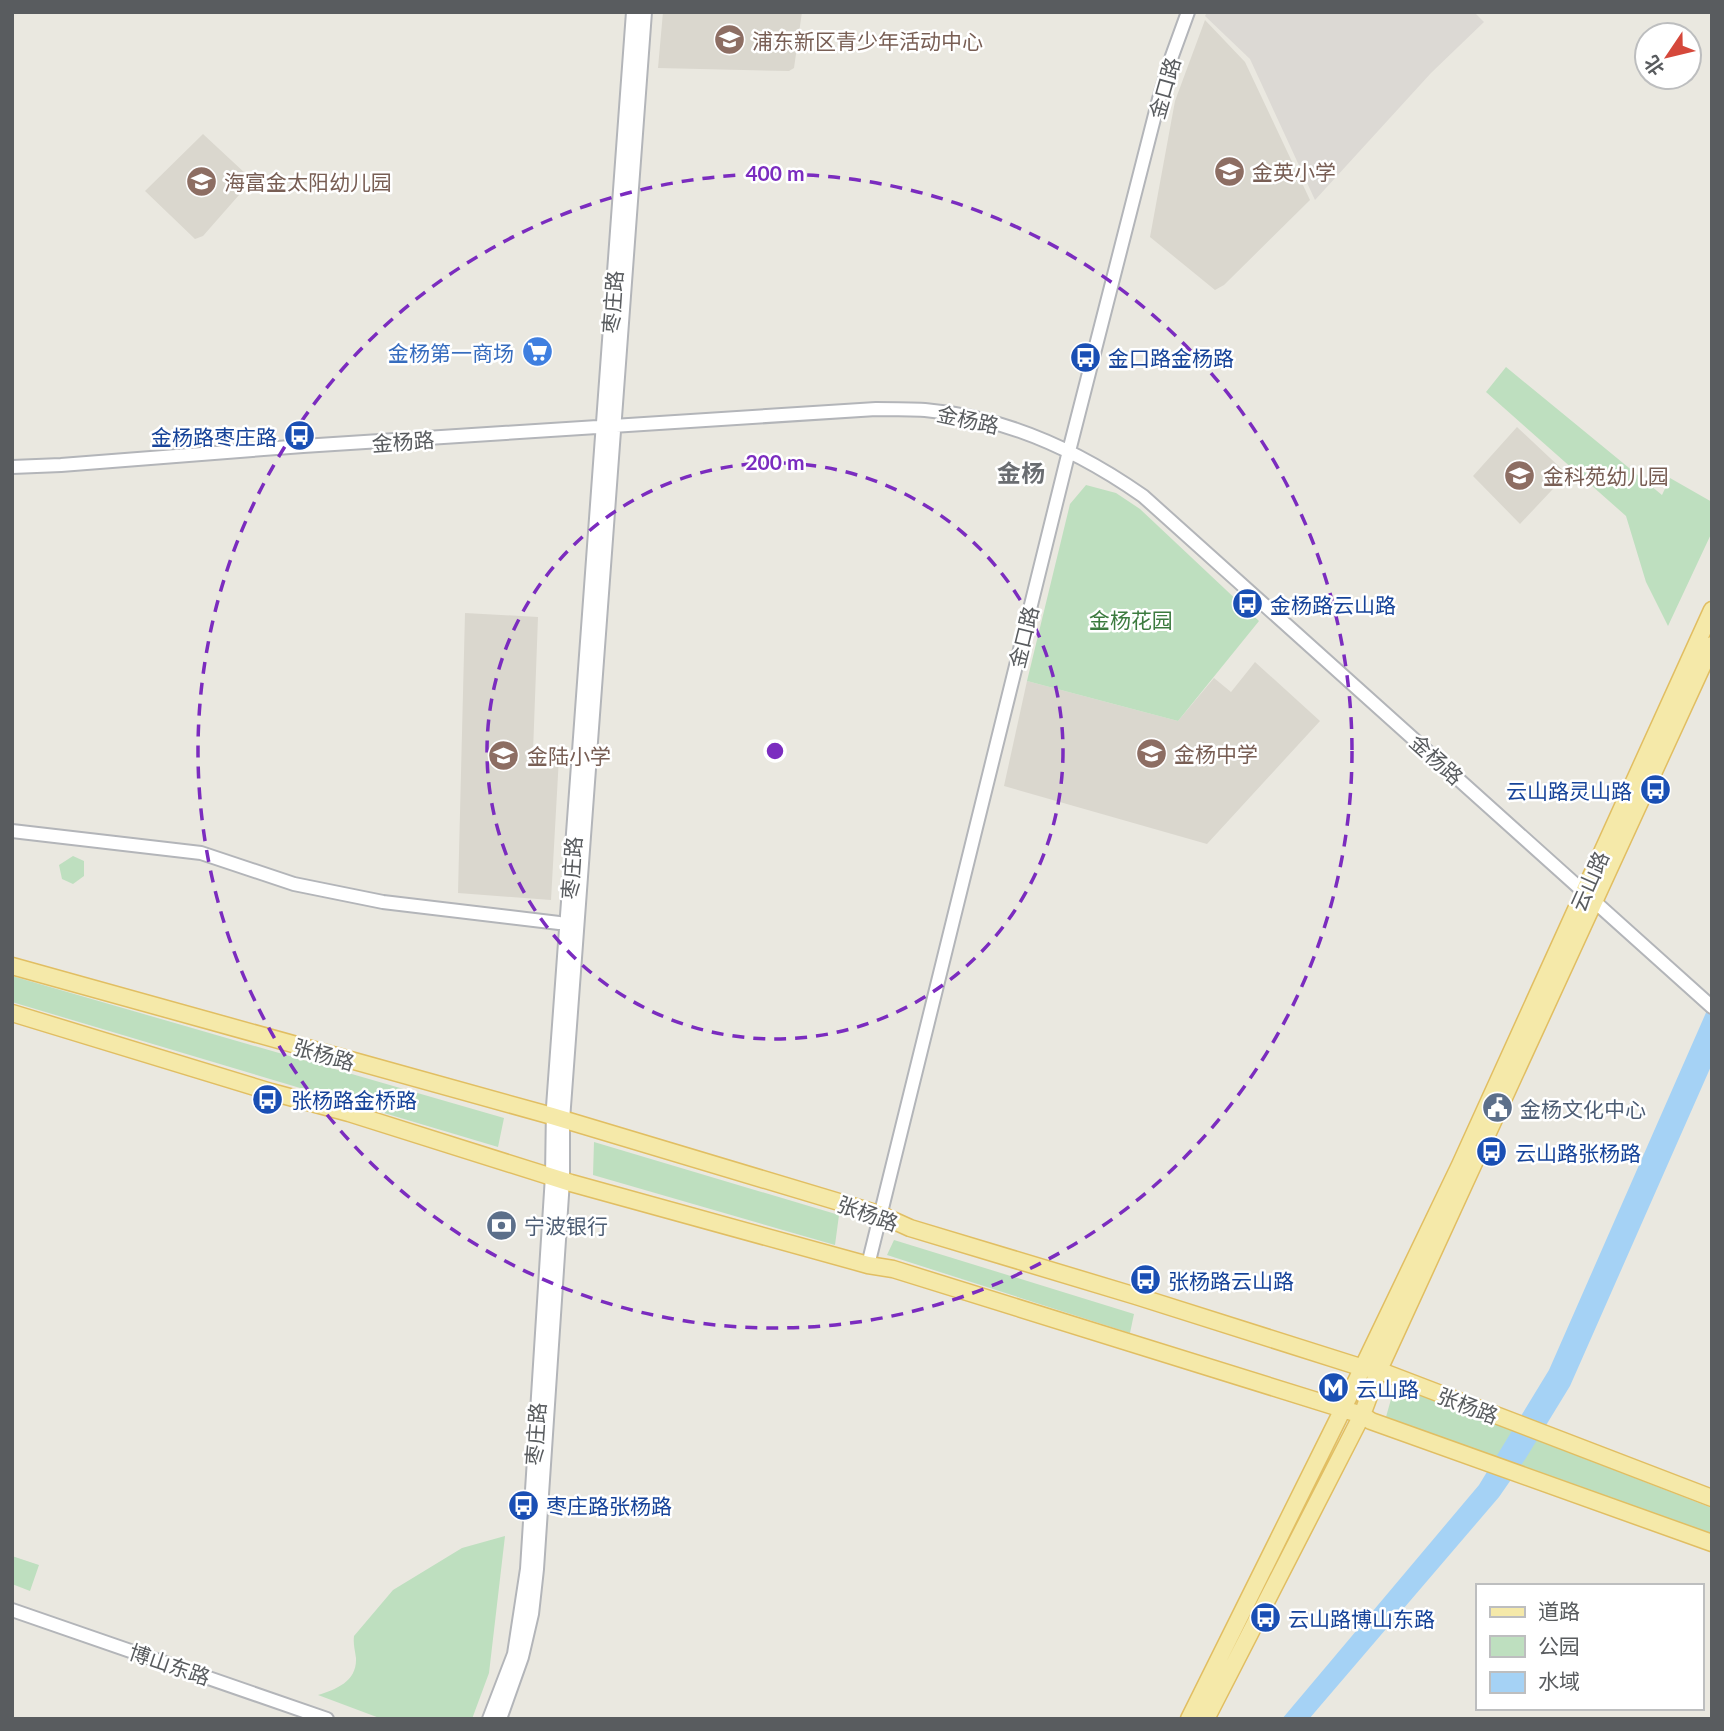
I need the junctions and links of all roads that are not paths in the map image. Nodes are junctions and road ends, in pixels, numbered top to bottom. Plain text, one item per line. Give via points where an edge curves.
1 (633, 12) edge
2 (645, 12) edge
3 (1188, 12) edge
4 (609, 427) junction
5 (1069, 451) junction
6 (12, 467) edge
7 (1712, 610) edge
8 (1712, 645) edge
9 (12, 831) edge
10 (1588, 897) junction
11 (559, 923) dead end
12 (12, 966) edge
13 (1707, 1003) edge
14 (12, 1013) edge
15 (558, 1118) junction
16 (557, 1178) junction
17 (879, 1214) junction
18 (868, 1265) junction
19 (1371, 1370) junction
20 (1343, 1409) junction
21 (1362, 1415) junction
22 (1712, 1498) edge
23 (1712, 1543) edge
24 (12, 1610) edge
25 (327, 1719) edge
26 (489, 1719) edge
27 (500, 1719) edge
28 (1189, 1719) edge
29 (1206, 1719) edge

1 - 4 street, 枣庄路
2 - 4 street, 枣庄路
3 - 5 street, 金口路 via 1160,99
4 - 5 street, 金杨路 via 876,409 925,410 984,421
4 - 6 street, 金杨路
4 - 15 street, 枣庄路
5 - 10 street, 金杨路 via 1106,470 1177,524
5 - 17 street, 金口路
7 - 10 main road, 云山路
8 - 10 main road, 云山路
9 - 11 street via 201,853 294,884 383,902
10 - 13 street, 金杨路
10 - 19 main road, 云山路
12 - 15 main road, 张杨路
14 - 16 main road
15 - 16 street, 枣庄路
15 - 17 main road, 张杨路
16 - 18 main road
16 - 26 street, 枣庄路 via 522,1612 514,1654
16 - 27 street, 枣庄路 via 537,1569 522,1657
17 - 18 street, 金口路
17 - 19 main road, 张杨路 via 910,1228
18 - 20 main road
19 - 20 main road, 云山路
19 - 21 main road, 云山路
19 - 22 main road, 张杨路
20 - 21 main road
20 - 28 main road, 云山路
21 - 23 main road
21 - 29 main road, 云山路
24 - 25 street, 博山东路

